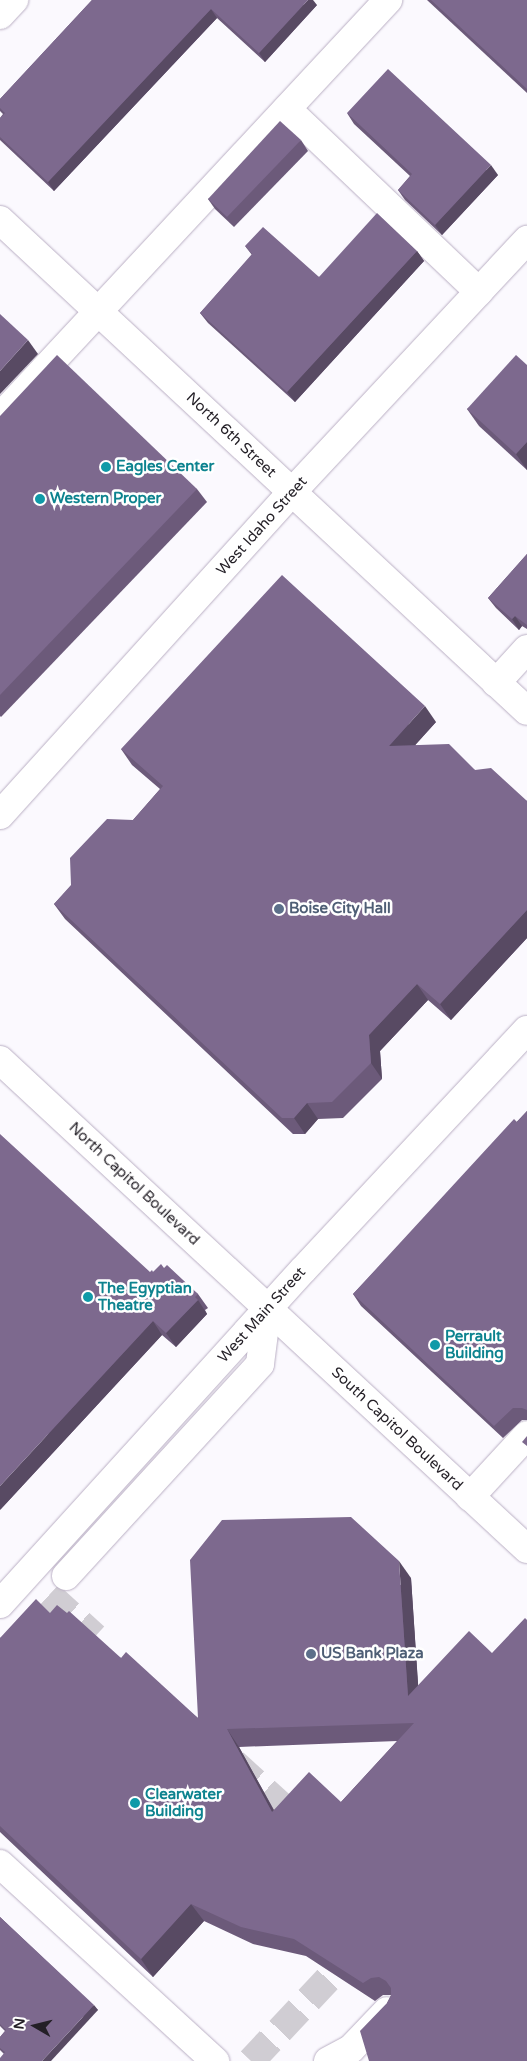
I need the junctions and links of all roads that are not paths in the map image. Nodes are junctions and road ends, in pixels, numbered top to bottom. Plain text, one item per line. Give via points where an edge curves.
1 (14, 0) edge
2 (388, 0) edge
3 (0, 16) edge
4 (287, 109) junction
5 (0, 220) edge
6 (527, 240) edge
7 (479, 292) junction
8 (98, 311) junction
9 (0, 417) edge
10 (292, 492) junction
11 (527, 649) edge
12 (496, 682) junction
13 (527, 711) edge
14 (0, 815) edge
15 (527, 1030) edge
16 (0, 1060) edge
17 (267, 1309) junction
18 (527, 1435) edge
19 (470, 1496) junction
20 (527, 1549) edge
21 (66, 1576) dead end
22 (0, 1604) edge
23 (0, 1864) edge
24 (388, 2010) edge
25 (215, 2061) edge
26 (328, 2061) edge

1 - 3 main road
2 - 4 main road
4 - 7 main road
4 - 8 main road
5 - 8 main road, North 6th Street
6 - 7 main road, West Idaho Street
7 - 10 main road, West Idaho Street
8 - 9 main road
8 - 10 main road, North 6th Street
10 - 12 main road, North 6th Street
10 - 14 main road, West Idaho Street
11 - 12 main road
12 - 13 main road, North 6th Street
15 - 17 main road, West Main Street
16 - 17 main road, North Capitol Boulevard
17 - 19 main road, South Capitol Boulevard
17 - 21 main road via 260,1364
17 - 22 main road, West Main Street
18 - 19 main road
19 - 20 main road, South Capitol Boulevard
23 - 25 main road
24 - 26 main road via 351,2049

